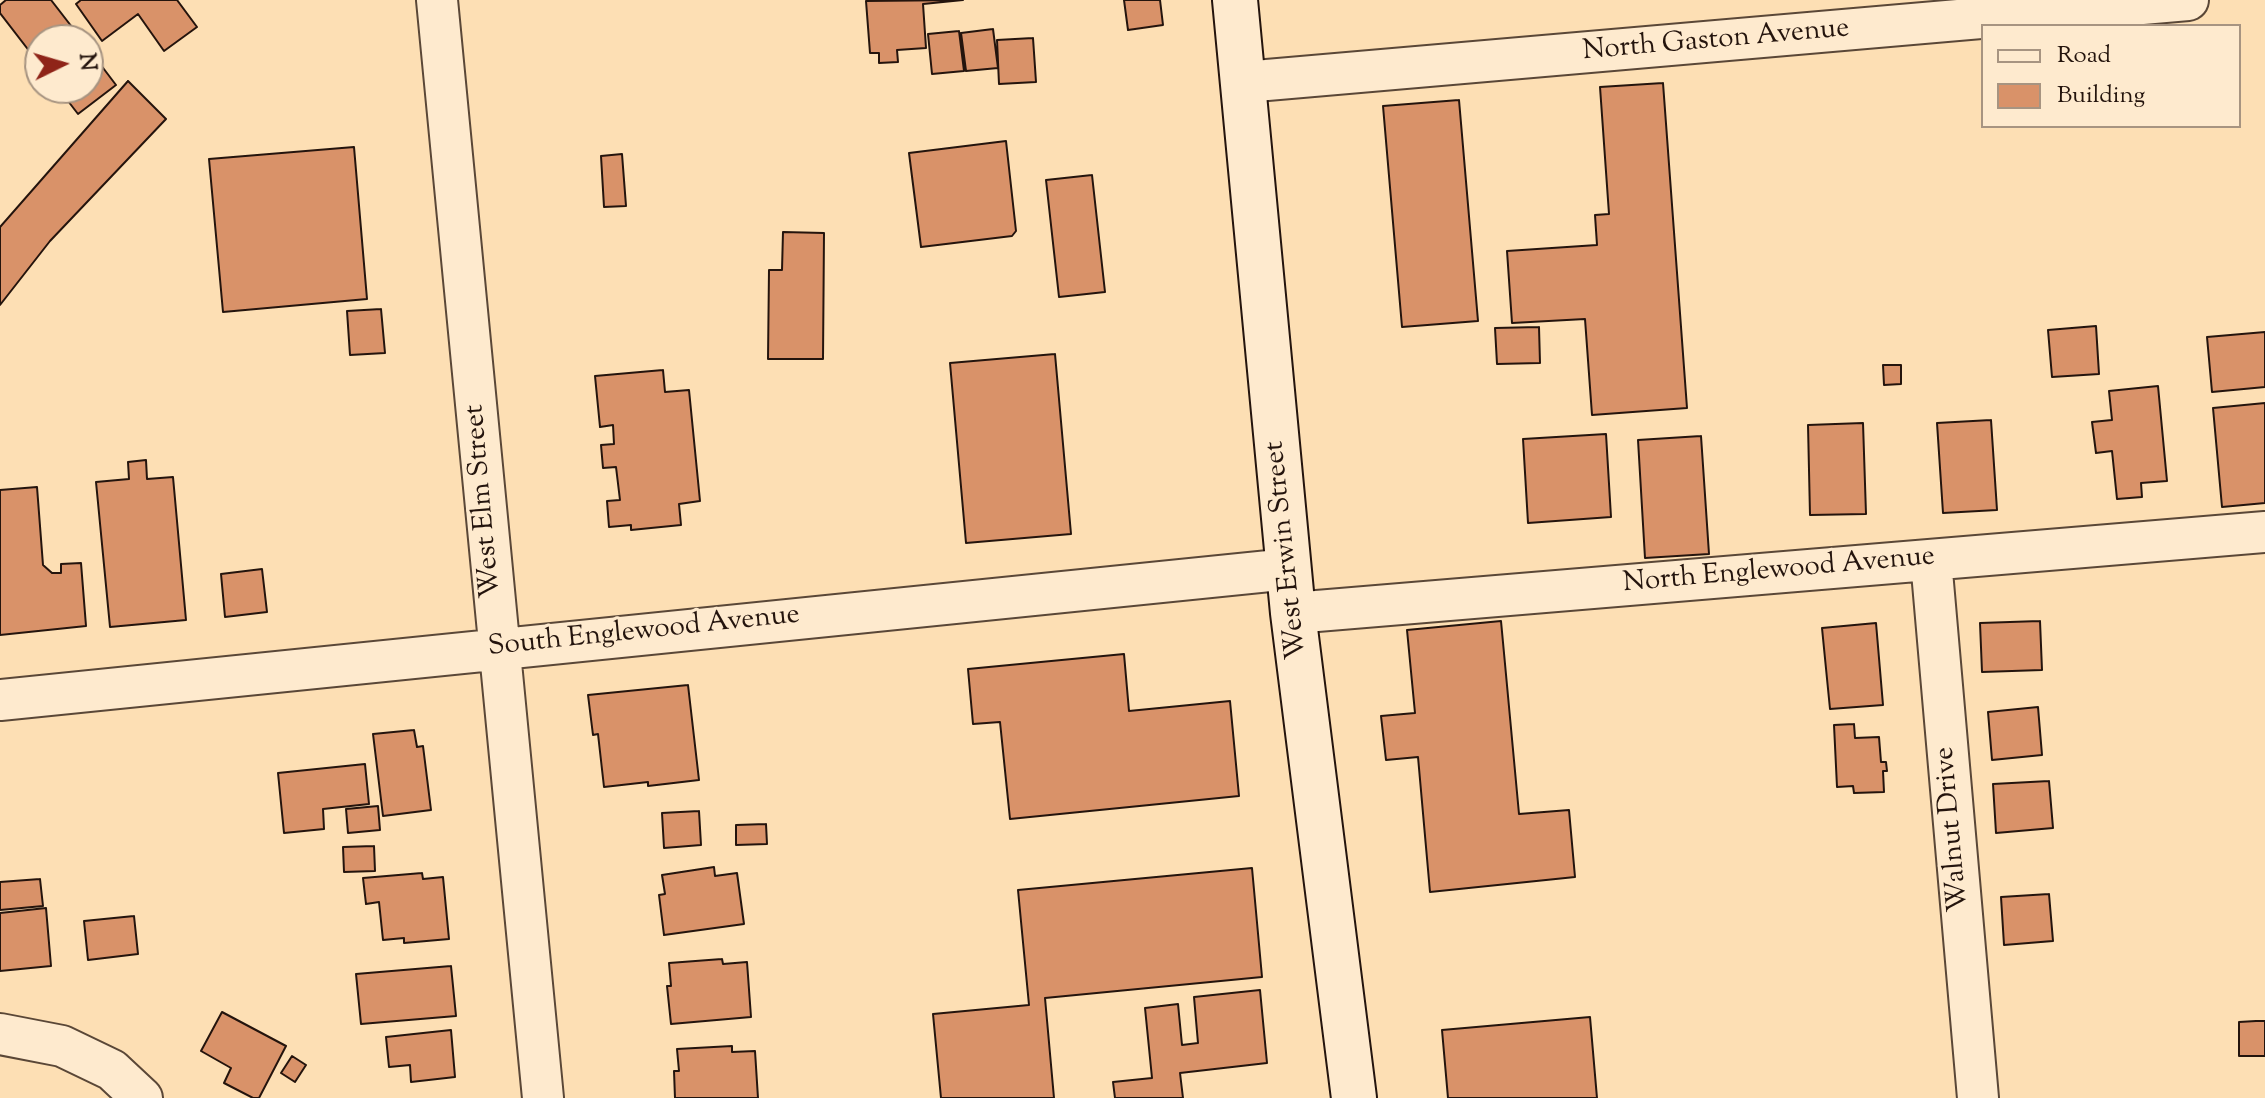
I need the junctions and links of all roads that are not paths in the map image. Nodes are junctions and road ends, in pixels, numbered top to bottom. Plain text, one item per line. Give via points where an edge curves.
1 (437, 0) edge
2 (1235, 0) edge
3 (2188, 0) edge
4 (1991, 9) edge
5 (1244, 82) junction
6 (2265, 532) edge
7 (1931, 560) junction
8 (1289, 569) junction
9 (1293, 613) junction
10 (498, 648) junction
11 (0, 700) edge
12 (0, 1034) edge
13 (142, 1098) edge
14 (543, 1098) edge
15 (1354, 1098) edge
16 (1978, 1098) edge

1 - 10 street, West Elm Street
2 - 5 main road, West Erwin Street
3 - 4 street, North Gaston Avenue
4 - 5 street, North Gaston Avenue
5 - 8 main road, West Erwin Street
6 - 7 street, North Englewood Avenue
7 - 9 street, North Englewood Avenue
7 - 16 street, Walnut Drive
8 - 9 main road, West Erwin Street
8 - 10 street, South Englewood Avenue
9 - 15 main road, West Erwin Street
10 - 11 street, South Englewood Avenue
10 - 14 street, West Elm Street
12 - 13 street via 62,1046 112,1070

